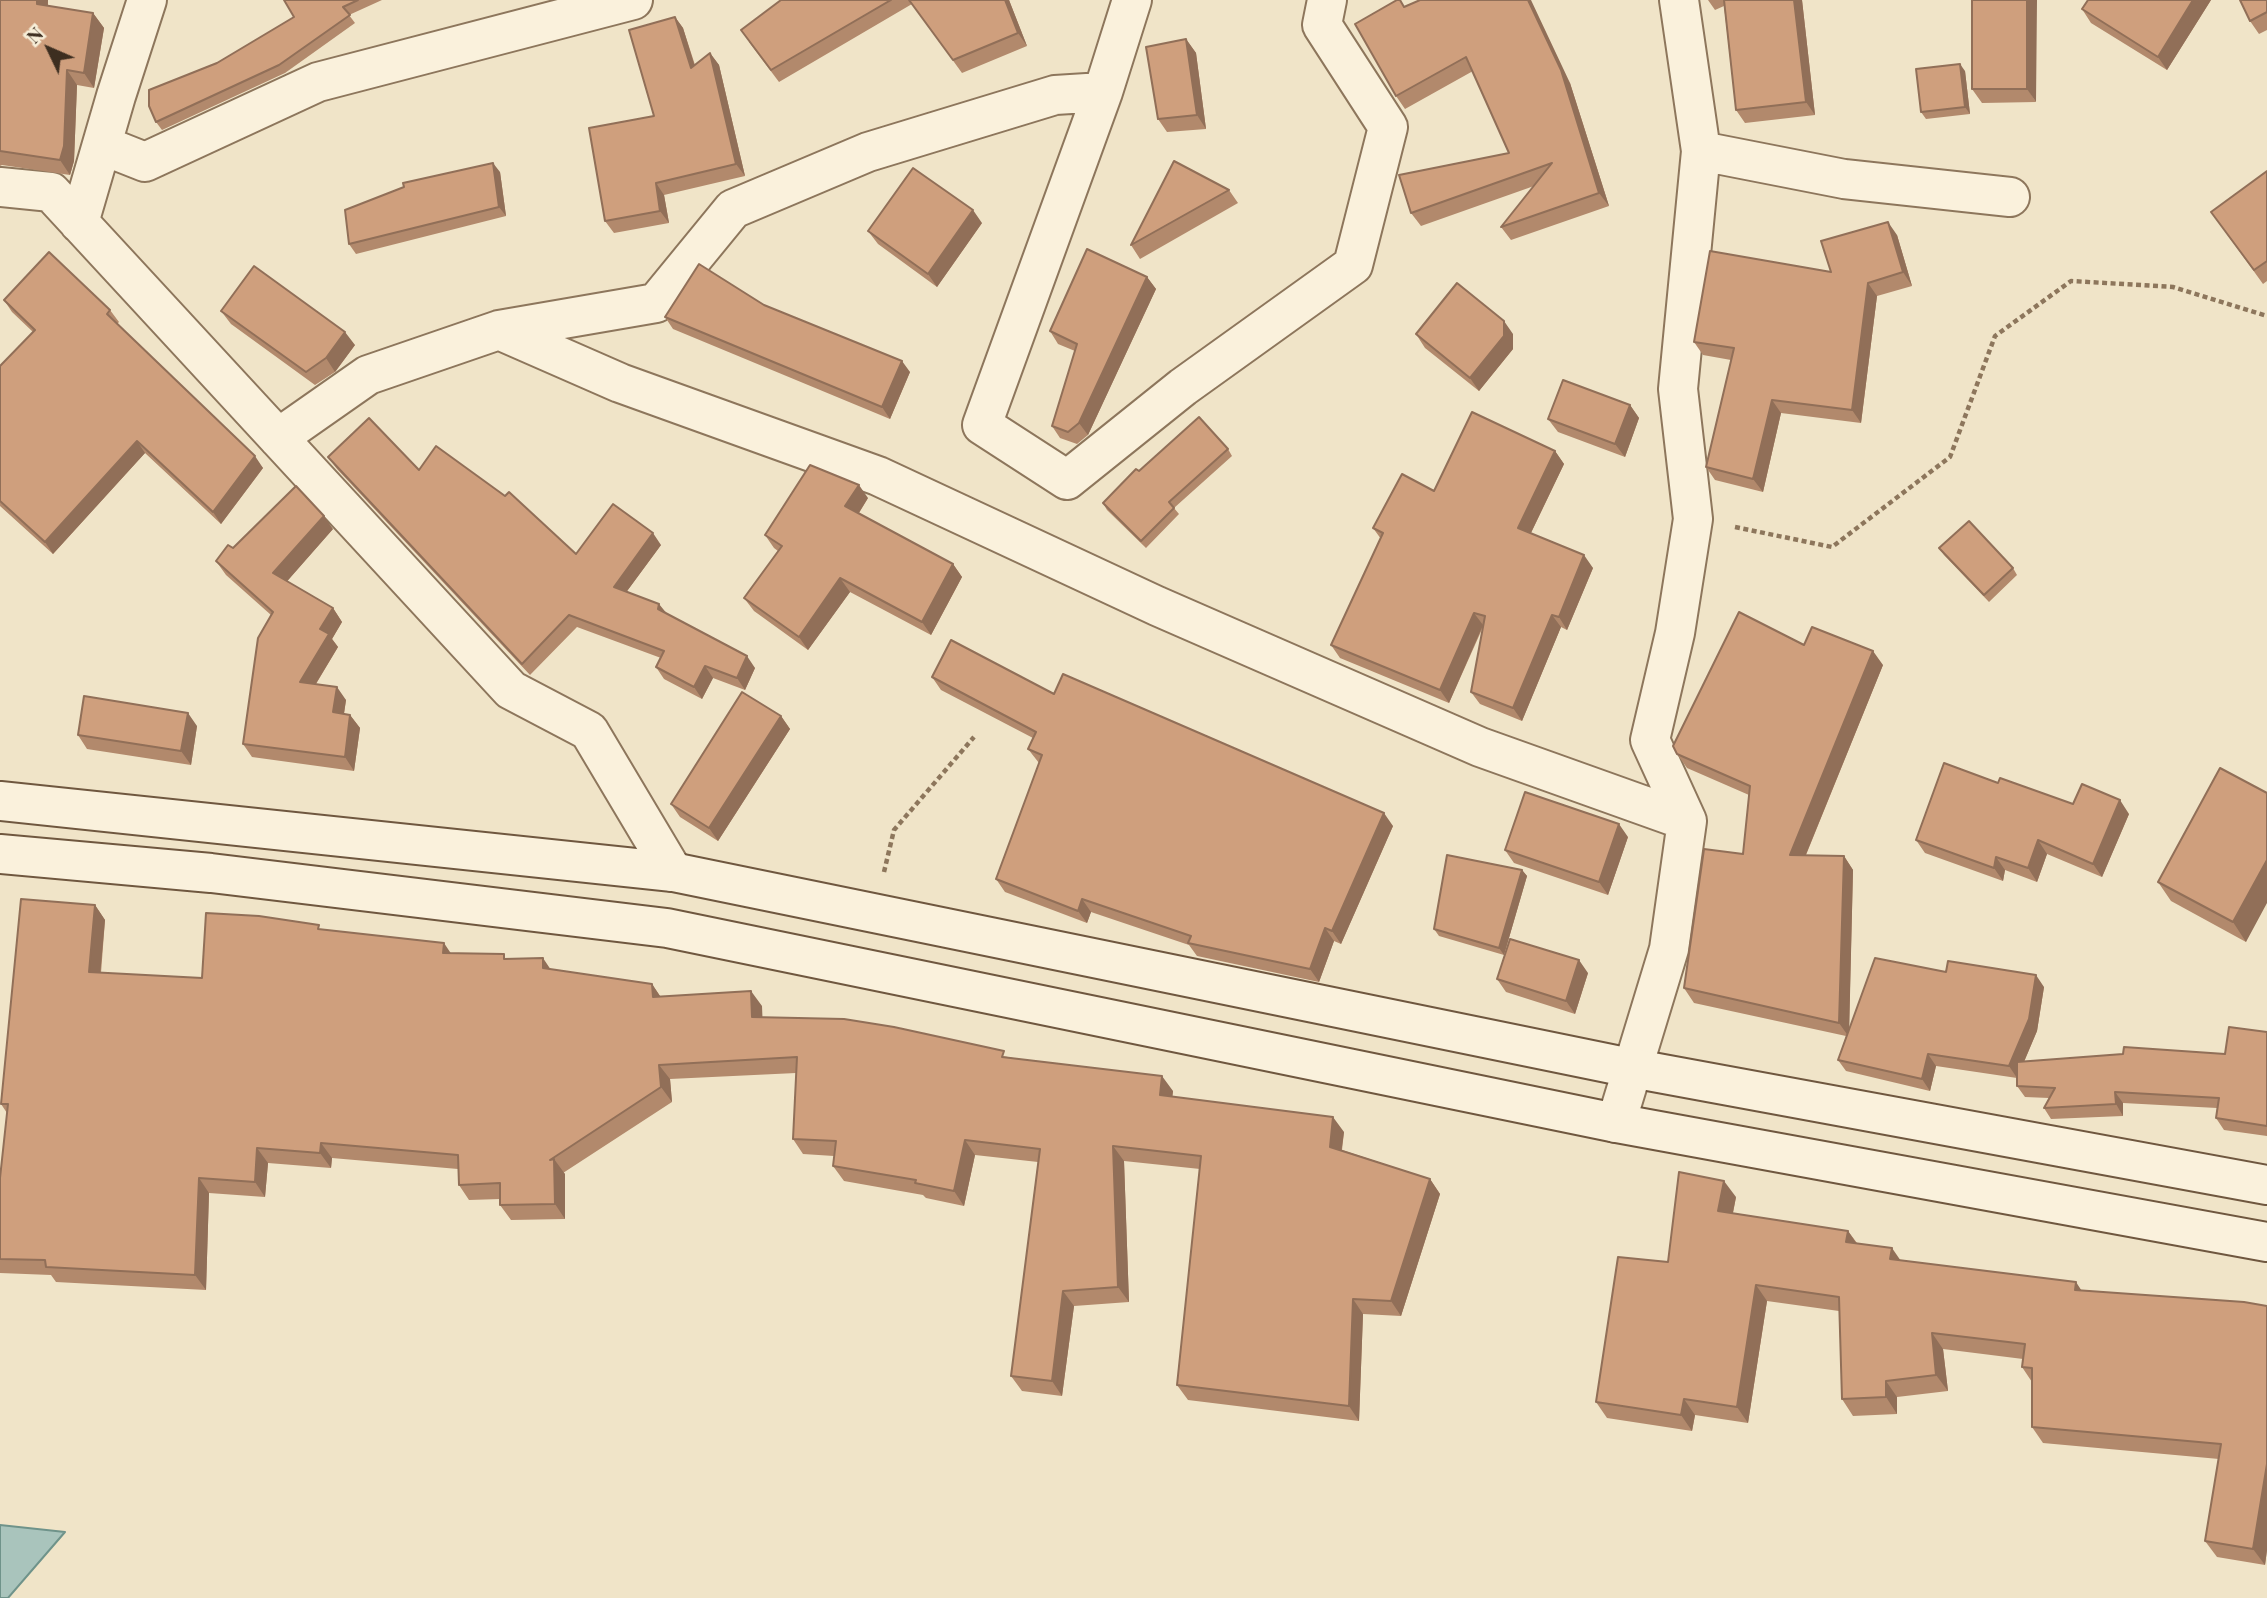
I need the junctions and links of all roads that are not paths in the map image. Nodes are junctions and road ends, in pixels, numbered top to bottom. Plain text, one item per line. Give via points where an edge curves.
1 (148, 0) edge
2 (633, 0) edge
3 (1132, 0) edge
4 (1327, 0) edge
5 (1679, 0) edge
6 (1103, 92) junction
7 (102, 145) junction
8 (1700, 151) junction
9 (0, 187) edge
10 (2010, 197) dead end
11 (79, 223) junction
12 (499, 330) junction
13 (278, 438) junction
14 (0, 801) edge
15 (1687, 821) junction
16 (0, 855) edge
17 (673, 872) junction
18 (667, 928) junction
19 (1631, 1068) junction
20 (1616, 1123) junction
21 (2267, 1185) edge
22 (2267, 1242) edge

1 - 7 street
2 - 7 street via 317,82 145,162
3 - 6 street
4 - 6 street via 1322,24 1388,127 1353,265 1182,387 1067,481 982,425
5 - 8 street
6 - 12 street via 1055,95 868,152 733,209 656,303
7 - 11 street
8 - 10 street via 1844,179
8 - 15 street via 1678,389 1693,519 1675,633 1650,740
9 - 11 street via 51,192
11 - 13 street
12 - 13 street via 368,375
12 - 15 street via 620,383 878,476 1157,606 1480,747
13 - 17 street via 511,690 589,731
14 - 17 street
15 - 19 street via 1669,949
16 - 18 street via 211,873
17 - 18 street
17 - 19 street
18 - 20 street
19 - 20 street
19 - 21 street
20 - 22 street

